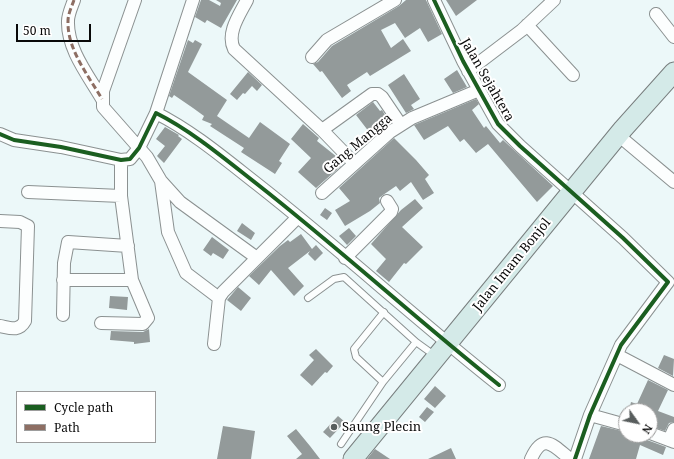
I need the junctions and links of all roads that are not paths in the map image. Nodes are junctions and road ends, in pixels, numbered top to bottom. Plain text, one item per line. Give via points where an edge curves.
1 (74, 0) edge
2 (135, 0) edge
3 (193, 0) edge
4 (247, 0) edge
5 (395, 0) edge
6 (434, 0) edge
7 (554, 0) edge
8 (656, 14) dead end
9 (527, 25) junction
10 (674, 37) edge
11 (312, 58) dead end
12 (468, 71) junction
13 (674, 72) edge
14 (573, 75) dead end
15 (479, 90) junction
16 (102, 99) junction
17 (156, 113) junction
18 (401, 125) junction
19 (322, 130) junction
20 (0, 134) edge
21 (618, 135) junction
22 (139, 148) junction
23 (121, 160) junction
24 (354, 163) junction
25 (161, 181) junction
26 (674, 182) edge
27 (28, 192) dead end
28 (322, 193) dead end
29 (572, 193) junction
30 (121, 196) junction
31 (387, 201) dead end
32 (298, 217) junction
33 (0, 221) edge
34 (128, 246) junction
35 (257, 258) junction
36 (345, 258) junction
37 (63, 280) junction
38 (132, 280) junction
39 (672, 282) edge
40 (219, 298) junction
41 (308, 298) dead end
42 (384, 312) junction
43 (63, 315) dead end
44 (101, 323) dead end
45 (0, 326) edge
46 (416, 342) junction
47 (214, 344) dead end
48 (442, 351) junction
49 (617, 355) junction
50 (383, 382) junction
51 (499, 385) dead end
52 (674, 385) edge
53 (590, 415) junction
54 (618, 424) edge
55 (658, 434) edge
56 (672, 437) edge
57 (341, 444) dead end
58 (353, 459) edge
59 (531, 459) edge
60 (570, 459) edge
61 (575, 459) edge

1 - 16 street via 68,19 70,40
2 - 16 street
3 - 17 street
4 - 19 street via 232,30 231,43 234,49
5 - 11 street via 327,40
6 - 12 street, Jalan Sejahtera
7 - 9 street
8 - 10 street
9 - 12 street
9 - 14 street
12 - 15 street, Jalan Sejahtera
13 - 21 highway, Jalan Imam Bonjol
15 - 18 street, Gang Mangga via 431,109
15 - 29 street, Jalan Sejahtera via 498,124
16 - 22 street via 103,107
17 - 22 street
17 - 32 street via 179,126
18 - 19 street via 382,97 372,94
18 - 24 street, Gang Mangga
19 - 24 street
20 - 23 street via 14,140
21 - 26 street
21 - 29 highway, Jalan Imam Bonjol
22 - 23 street via 130,159
22 - 25 street via 155,167
23 - 30 street
24 - 28 street, Gang Mangga
25 - 35 street via 180,202
25 - 40 street via 168,232 186,273
27 - 30 street
29 - 39 street, Jalan Sejahtera
29 - 48 highway, Jalan Imam Bonjol
30 - 34 street
31 - 36 street via 391,212
32 - 35 street
32 - 36 street
33 - 45 street via 20,222 28,226 25,321 17,329
34 - 37 street via 68,242
34 - 38 street
35 - 40 street
36 - 48 street
37 - 38 street
37 - 43 street
38 - 44 street via 144,306 147,322 129,325
39 - 49 street via 625,339
40 - 47 street
41 - 42 lane via 334,279 344,277
42 - 46 lane
42 - 50 lane via 354,349 356,357
46 - 48 lane
46 - 50 lane
48 - 51 street
48 - 58 highway, Jalan Imam Bonjol
49 - 52 street
49 - 53 street
50 - 57 lane
53 - 54 street
53 - 61 street
55 - 56 street
59 - 60 street via 538,445 548,443

